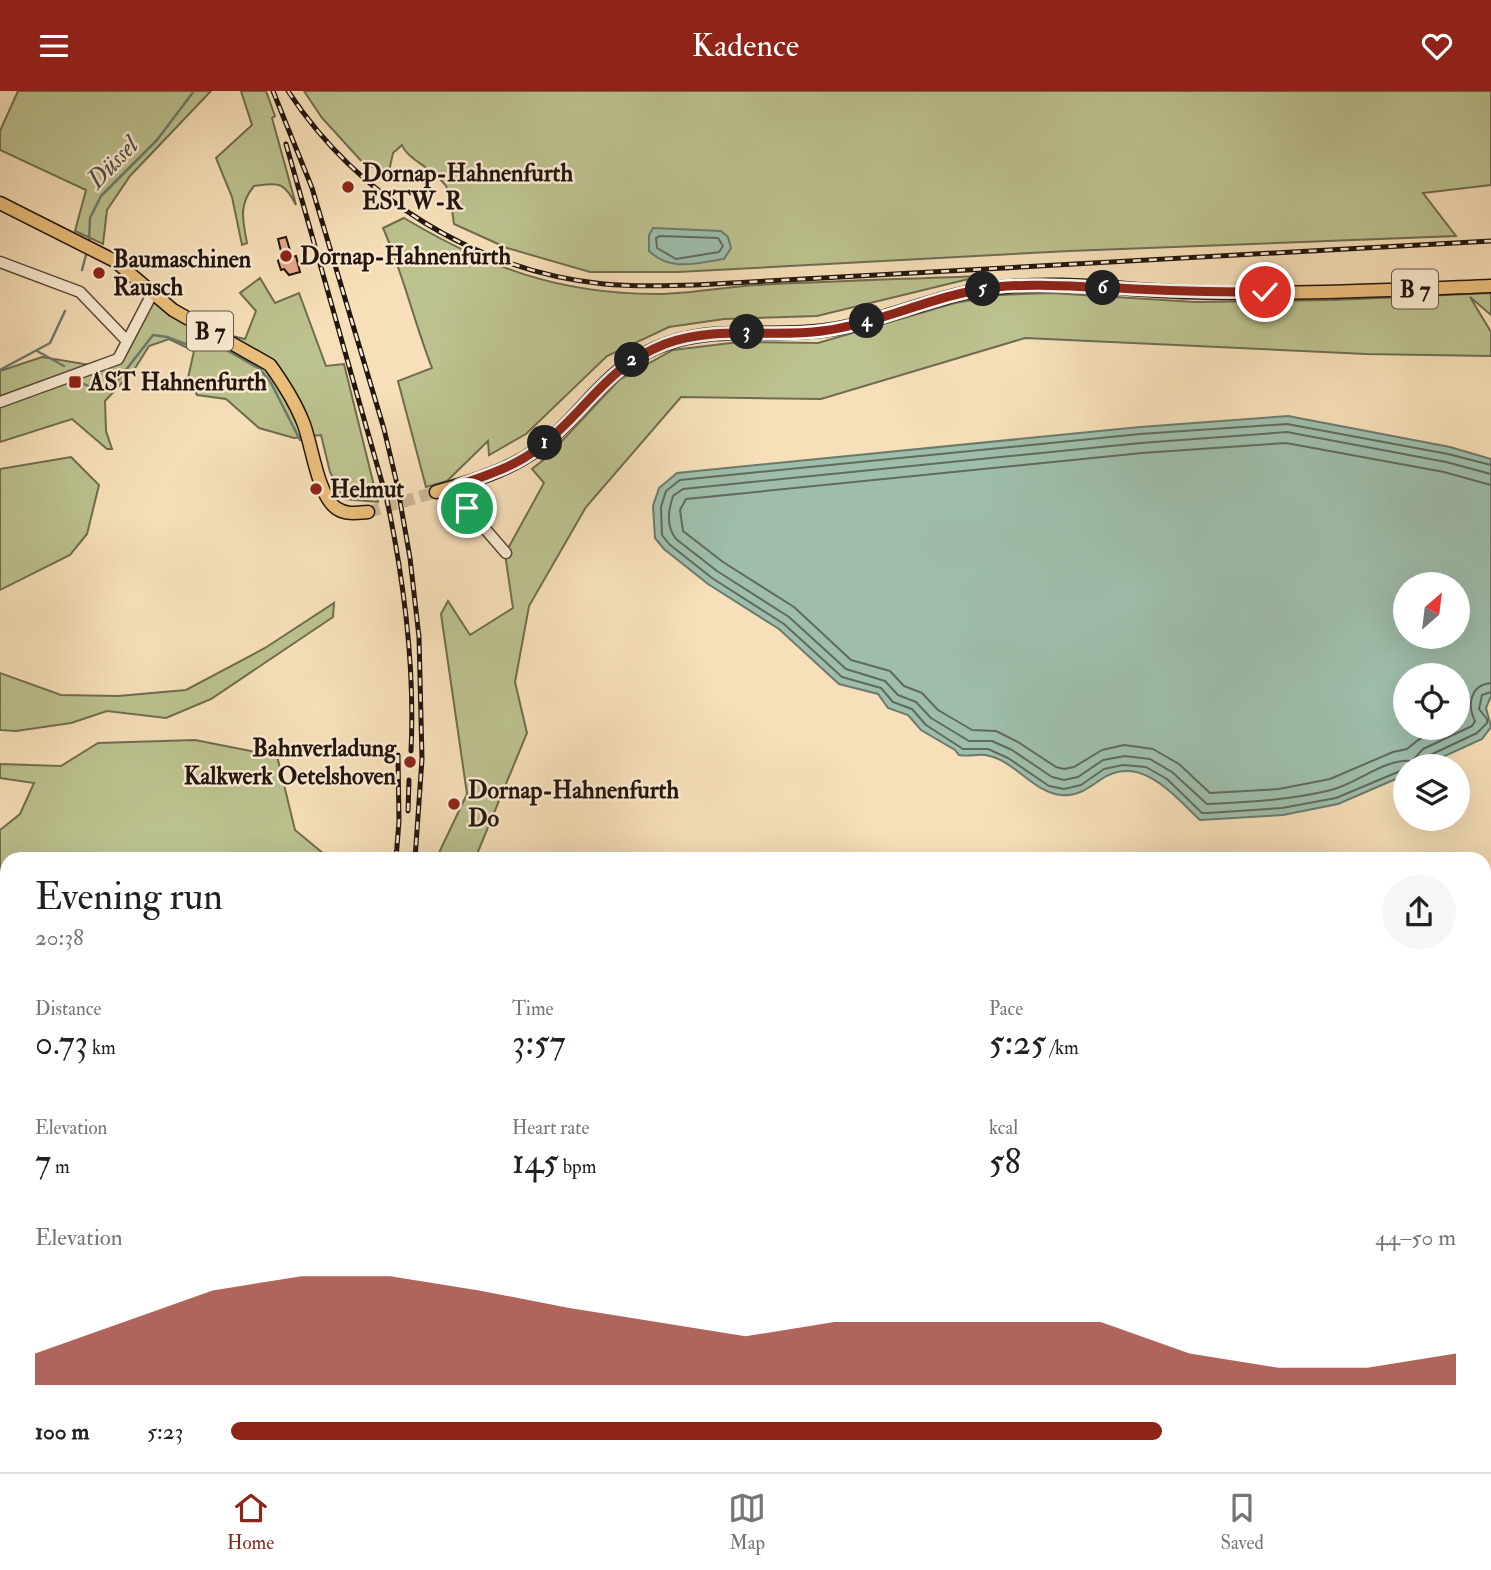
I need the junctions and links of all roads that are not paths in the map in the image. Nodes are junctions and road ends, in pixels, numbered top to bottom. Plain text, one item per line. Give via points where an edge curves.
1 (0, 203) edge
2 (0, 261) edge
3 (1491, 286) edge
4 (152, 294) junction
5 (127, 341) junction
6 (0, 402) edge
7 (459, 485) junction
8 (436, 492) tunnel mouth
9 (368, 512) tunnel mouth
10 (506, 553) dead end

1 - 4 main road via 115,261
2 - 5 street via 80,292
3 - 7 main road, B 7 via 1286,292 1020,286 965,292 828,330 695,336 667,343 628,362 539,448 512,466
4 - 5 street
4 - 9 main road, B 7 via 270,366 303,422 326,497 352,514
5 - 6 street via 118,359
7 - 8 main road, B 7
7 - 10 street via 467,508

